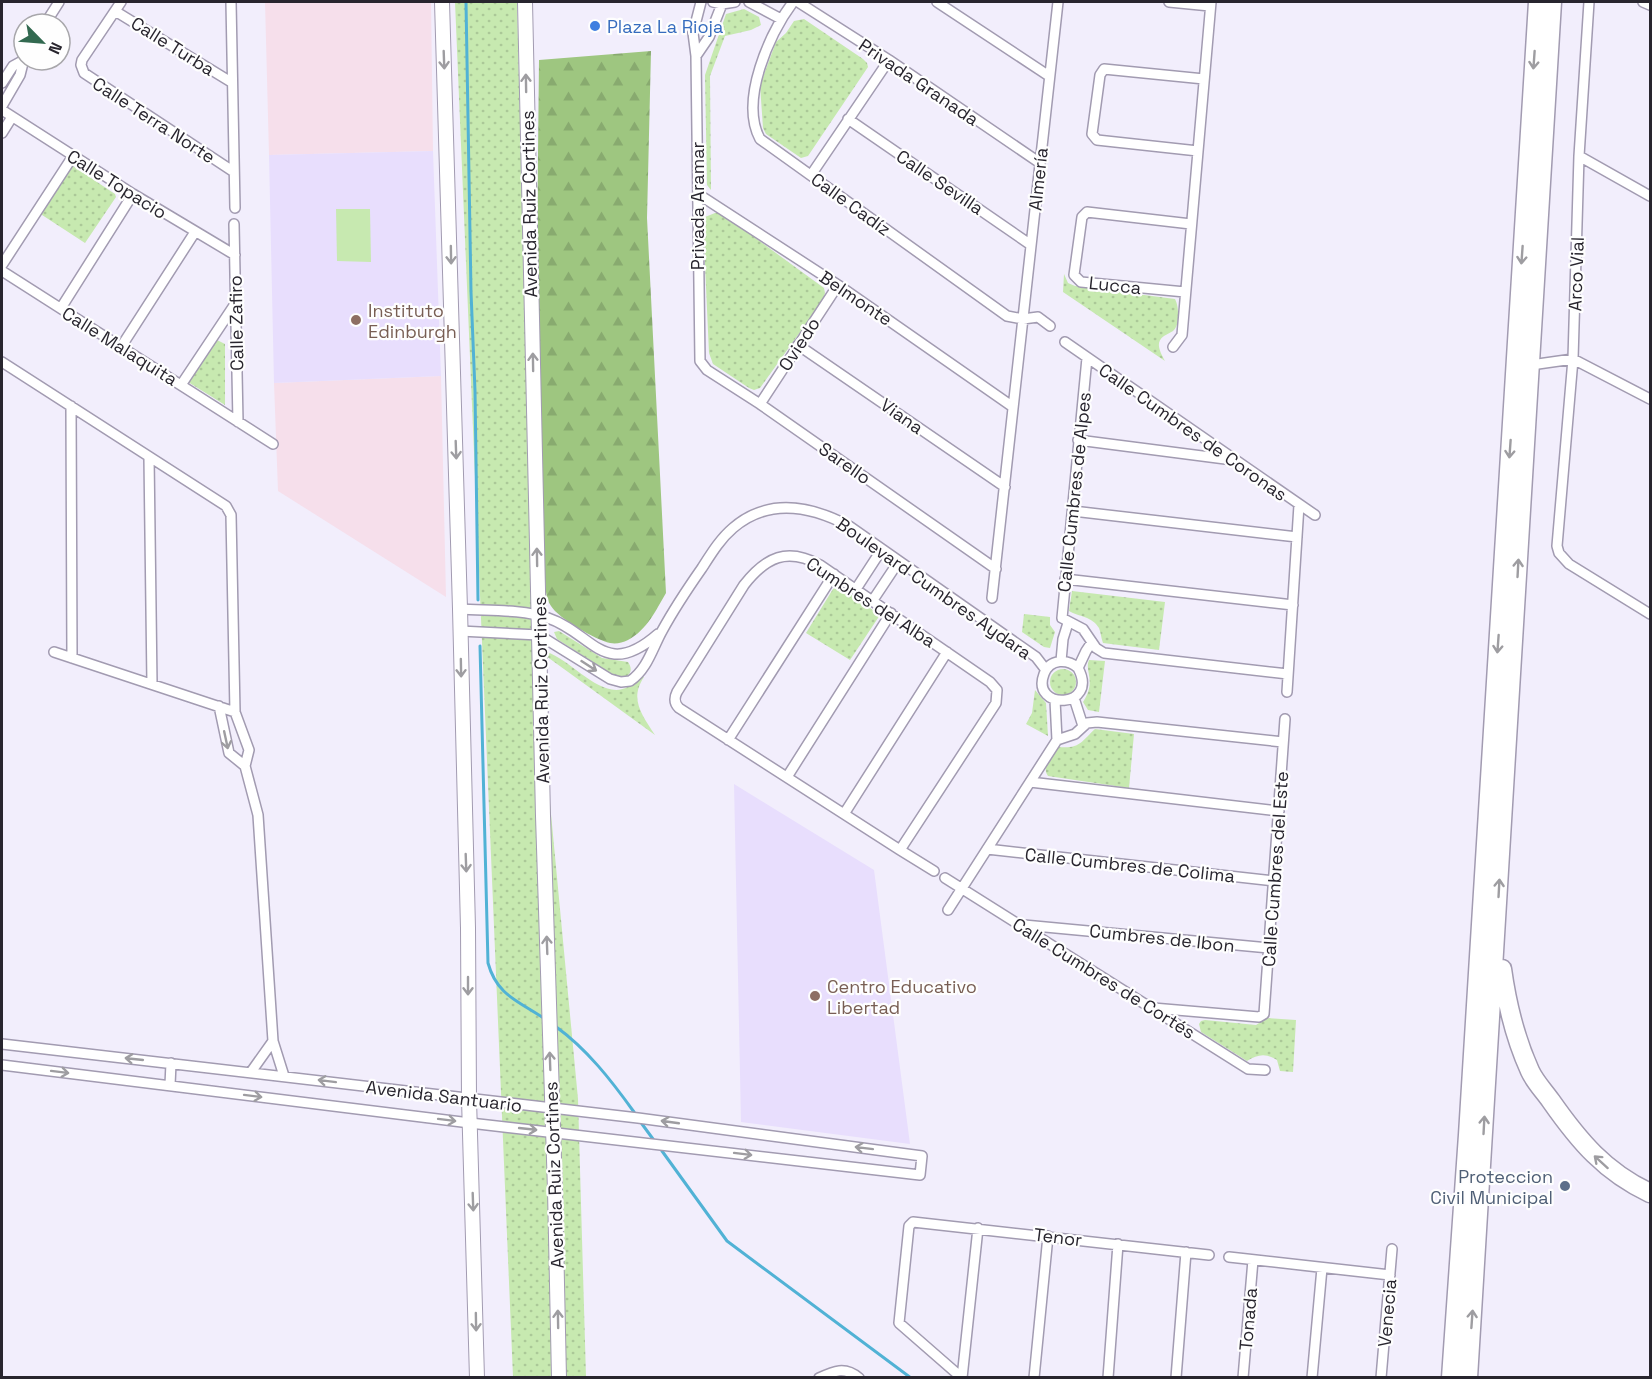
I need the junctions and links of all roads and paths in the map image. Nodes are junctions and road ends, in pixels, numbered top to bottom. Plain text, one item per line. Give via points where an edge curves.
1 (121, 2) edge
2 (231, 2) edge
3 (442, 2) edge
4 (525, 2) edge
5 (701, 2) edge
6 (735, 2) edge
7 (749, 2) edge
8 (793, 2) edge
9 (798, 2) edge
10 (937, 2) edge
11 (1058, 2) edge
12 (1169, 2) edge
13 (1538, 2) edge
14 (1552, 2) edge
15 (1589, 2) edge
16 (1643, 2) edge
17 (717, 3) edge
18 (1211, 4) edge
19 (1650, 5) edge
20 (115, 11) junction
21 (781, 19) junction
22 (696, 56) junction
23 (889, 60) junction
24 (12, 68) edge
25 (21, 72) edge
26 (1049, 76) junction
27 (1204, 79) junction
28 (231, 82) junction
29 (2, 83) edge
30 (2, 108) edge
31 (12, 117) junction
32 (848, 119) junction
33 (2, 133) edge
34 (1198, 151) junction
35 (73, 156) junction
36 (1580, 156) junction
37 (1040, 163) junction
38 (234, 172) junction
39 (811, 176) junction
40 (133, 194) junction
41 (698, 194) junction
42 (1650, 196) edge
43 (235, 208) dead end
44 (234, 224) dead end
45 (1191, 224) junction
46 (195, 232) junction
47 (1031, 244) junction
48 (235, 255) junction
49 (2, 266) edge
50 (2, 271) edge
51 (838, 285) junction
52 (1185, 292) junction
53 (235, 304) junction
54 (60, 308) junction
55 (1023, 319) junction
56 (1050, 326) dead end
57 (1065, 342) dead end
58 (798, 345) junction
59 (121, 347) junction
60 (1173, 347) dead end
61 (698, 356) joint
62 (1087, 358) junction
63 (1573, 358) junction
64 (2, 362) edge
65 (1531, 365) junction
66 (181, 385) junction
67 (1650, 399) edge
68 (760, 404) junction
69 (71, 406) junction
70 (1013, 406) junction
71 (238, 422) junction
72 (1078, 440) junction
73 (273, 444) dead end
74 (149, 457) junction
75 (1234, 460) junction
76 (1005, 487) junction
77 (1299, 505) junction
78 (1073, 511) junction
79 (1315, 515) dead end
80 (1297, 537) junction
81 (882, 549) junction
82 (899, 561) junction
83 (996, 569) junction
84 (834, 574) junction
85 (1065, 579) junction
86 (856, 589) junction
87 (992, 598) dead end
88 (873, 600) junction
89 (1293, 605) junction
90 (460, 609) junction
91 (891, 613) junction
92 (1650, 614) edge
93 (539, 615) junction
94 (1068, 623) junction
95 (460, 631) junction
96 (662, 631) junction
97 (539, 635) junction
98 (1092, 642) junction
99 (54, 652) dead end
100 (947, 652) junction
101 (72, 658) junction
102 (1061, 661) junction
103 (1078, 668) junction
104 (1046, 669) junction
105 (1288, 674) junction
106 (152, 684) junction
107 (1287, 692) dead end
108 (1074, 698) junction
109 (1055, 700) junction
110 (219, 706) junction
111 (235, 712) junction
112 (1285, 719) dead end
113 (1083, 726) junction
114 (728, 740) junction
115 (1057, 740) junction
116 (1283, 742) junction
117 (245, 766) junction
118 (787, 777) junction
119 (1030, 782) junction
120 (1279, 811) junction
121 (844, 814) junction
122 (987, 849) junction
123 (900, 850) junction
124 (934, 871) dead end
125 (945, 878) dead end
126 (1274, 881) junction
127 (962, 888) junction
128 (948, 910) dead end
129 (1020, 924) junction
130 (1497, 928) junction
131 (1269, 948) junction
132 (1153, 1008) junction
133 (273, 1041) junction
134 (2, 1044) edge
135 (171, 1063) junction
136 (2, 1065) edge
137 (1265, 1070) dead end
138 (250, 1072) junction
139 (284, 1076) junction
140 (170, 1085) junction
141 (469, 1099) junction
142 (552, 1108) junction
143 (470, 1123) junction
144 (553, 1132) junction
145 (1650, 1193) edge
146 (978, 1228) junction
147 (1048, 1236) junction
148 (1118, 1244) junction
149 (1392, 1249) dead end
150 (1186, 1252) junction
151 (1209, 1256) dead end
152 (1228, 1257) dead end
153 (1253, 1260) junction
154 (1322, 1268) junction
155 (1390, 1275) junction
156 (477, 1377) edge
157 (559, 1377) edge
158 (819, 1377) edge
159 (859, 1377) edge
160 (962, 1377) edge
161 (1034, 1377) edge
162 (1108, 1377) edge
163 (1176, 1377) edge
164 (1243, 1377) edge
165 (1312, 1377) edge
166 (1381, 1377) edge
167 (1451, 1377) edge
168 (1468, 1377) edge

1 - 20 street, Calle Terra Norte
2 - 28 street
3 -> 90 main road
93 -> 4 main road, Avenida Ruiz Cortines
5 - 22 street, Privada Aramar via 693,33
6 - 17 street
7 - 21 street
8 - 21 street, Calle Cadíz
9 - 23 street, Privada Granada
10 - 26 street
11 - 26 street, Almería
12 - 18 street
13 -> 167 highway
14 - 65 highway
15 - 36 street, Arco Vial
16 - 19 street
17 - 22 street via 709,37
18 - 27 street
20 - 28 street, Calle Turba
20 - 38 street, Calle Terra Norte via 82,60 84,73
21 - 39 street, Calle Cadíz via 756,82 756,128 760,139
22 - 41 street, Privada Aramar
23 - 32 street
23 - 37 street, Privada Granada
24 - 29 street
25 - 30 street
26 - 37 street, Almería
27 - 34 street
27 - 34 street via 1104,69 1092,134 1097,140
28 - 38 street
30 - 31 street, Calle Topacio
31 - 33 street
31 - 35 street, Calle Topacio
32 - 39 street
32 - 47 street, Calle Sevilla
34 - 45 street
35 - 40 street, Calle Topacio
35 - 49 street
36 - 42 street
36 - 63 street, Arco Vial
37 - 47 street, Almería
38 - 43 street
39 - 55 street, Calle Cadíz via 1007,316
40 - 46 street, Calle Topacio
40 - 54 street
41 - 51 street, Belmonte
41 - 61 street, Privada Aramar
44 - 48 street, Calle Zafiro
45 - 52 street
45 - 52 street, Lucca via 1087,212 1082,217 1074,275 1082,282
46 - 48 street, Calle Topacio
46 - 59 street
47 - 55 street, Almería
48 - 53 street, Calle Zafiro
50 - 54 street, Calle Malaquita
51 - 58 street, Oviedo
51 - 70 street, Belmonte
52 - 60 street via 1182,335
53 - 66 street
53 - 71 street, Calle Zafiro
54 - 59 street, Calle Malaquita
55 - 56 street, Calle Cadíz via 1038,317
55 - 70 street
57 - 62 street, Calle Cumbres de Coronas
58 - 68 street, Oviedo
58 - 76 street, Viana
59 - 66 street, Calle Malaquita
61 - 68 street, Sarello via 707,370
62 - 72 street, Calle Cumbres de Alpes
62 - 75 street, Calle Cumbres de Coronas
63 - 65 street
63 - 67 street
63 - 92 street, Arco Vial via 1559,553 1569,564
64 - 69 street
130 -> 65 highway
66 - 71 street, Calle Malaquita
68 - 83 street, Sarello
69 - 74 street
69 - 101 street
70 - 76 street
71 - 73 street, Calle Malaquita
72 - 75 street
72 - 78 street, Calle Cumbres de Alpes
74 - 106 street
74 - 111 street via 226,506 231,515
75 - 77 street, Calle Cumbres de Coronas
76 - 83 street
77 - 79 street, Calle Cumbres de Coronas
77 - 80 street
78 - 80 street
78 - 85 street, Calle Cumbres de Alpes
80 - 89 street
81 - 82 street, Boulevard Cumbres Aydara
81 - 86 street
81 - 96 street, Boulevard Cumbres Aydara via 849,526 819,512 789,508 760,512 746,518 718,543
82 - 88 street
82 - 104 street, Boulevard Cumbres Aydara via 1036,657
83 - 87 street
84 - 86 street, Cumbres del Alba
84 - 114 street
84 - 114 street, Cumbres del Alba via 810,560 789,555 765,563 744,585 675,697 679,708
85 - 89 street
85 - 94 street, Calle Cumbres de Alpes via 1062,616
86 - 88 street, Cumbres del Alba
88 - 91 street, Cumbres del Alba
89 - 105 street
90 - 93 street
90 - 95 main road
91 - 100 street, Cumbres del Alba
91 - 118 street
93 - 96 street via 610,653 635,650
93 - 97 main road, Avenida Ruiz Cortines
94 - 98 street via 1083,629
94 - 102 street
95 - 97 street
95 -> 141 main road
97 -> 96 street, Boulevard Cumbres Aydara via 599,673 626,683 639,673
142 -> 97 main road, Avenida Ruiz Cortines
98 - 103 street
98 - 105 street via 1109,654
99 - 101 street
100 - 121 street
100 - 123 street, Cumbres del Alba via 990,682 998,699
101 - 106 street
102 - 103 street
102 - 104 street
103 - 108 street via 1082,687
104 - 109 street via 1043,687
105 - 107 street
106 - 110 street
108 - 109 street
108 - 113 street
109 - 115 street
110 - 111 street
110 -> 117 street via 229,753
111 - 117 street via 249,750
112 - 116 street, Calle Cumbres del Este
113 - 115 street via 1076,734
113 - 116 street via 1097,722
114 - 118 street, Cumbres del Alba
115 - 119 street
116 - 120 street, Calle Cumbres del Este
117 - 133 street via 258,815
118 - 121 street, Cumbres del Alba
119 - 120 street
119 - 122 street
120 - 126 street, Calle Cumbres del Este
121 - 123 street, Cumbres del Alba
122 - 126 street, Calle Cumbres de Colima
122 - 127 street
123 - 124 street, Cumbres del Alba
125 - 127 street, Calle Cumbres de Cortés
126 - 131 street, Calle Cumbres del Este
127 - 128 street
127 - 129 street, Calle Cumbres de Cortés
129 - 131 street, Cumbres de Ibon
129 - 132 street, Calle Cumbres de Cortés
145 -> 130 highway via 1606,1167 1588,1150 1532,1074 1507,1003
168 -> 130 highway
131 - 132 street, Calle Cumbres del Este via 1265,1012 1259,1017
132 - 137 street, Calle Cumbres de Cortés via 1248,1069
133 - 138 street
133 - 139 street
135 -> 134 street, Avenida Santuario
135 - 138 street, Avenida Santuario
135 - 140 street
136 -> 140 street, Avenida Santuario
138 - 139 street, Avenida Santuario
141 -> 139 street, Avenida Santuario
140 -> 143 street, Avenida Santuario
141 - 142 street, Avenida Santuario
141 - 143 main road
142 - 144 main road, Avenida Ruiz Cortines
144 -> 142 street, Avenida Santuario via 920,1174 922,1156
143 -> 144 street, Avenida Santuario
143 -> 156 main road
157 -> 144 main road, Avenida Ruiz Cortines
146 - 147 street, Tenor
146 - 160 street
146 - 160 street, Tenor via 916,1222 909,1226 898,1321
147 - 148 street, Tenor
147 - 161 street
148 - 150 street, Tenor
148 - 162 street
149 - 155 street, Venecia
150 - 151 street, Tenor
150 - 163 street
152 - 153 street
153 - 154 street
153 - 164 street, Tonada
154 - 155 street
154 - 165 street
155 - 166 street, Venecia
158 - 159 street via 837,1370

